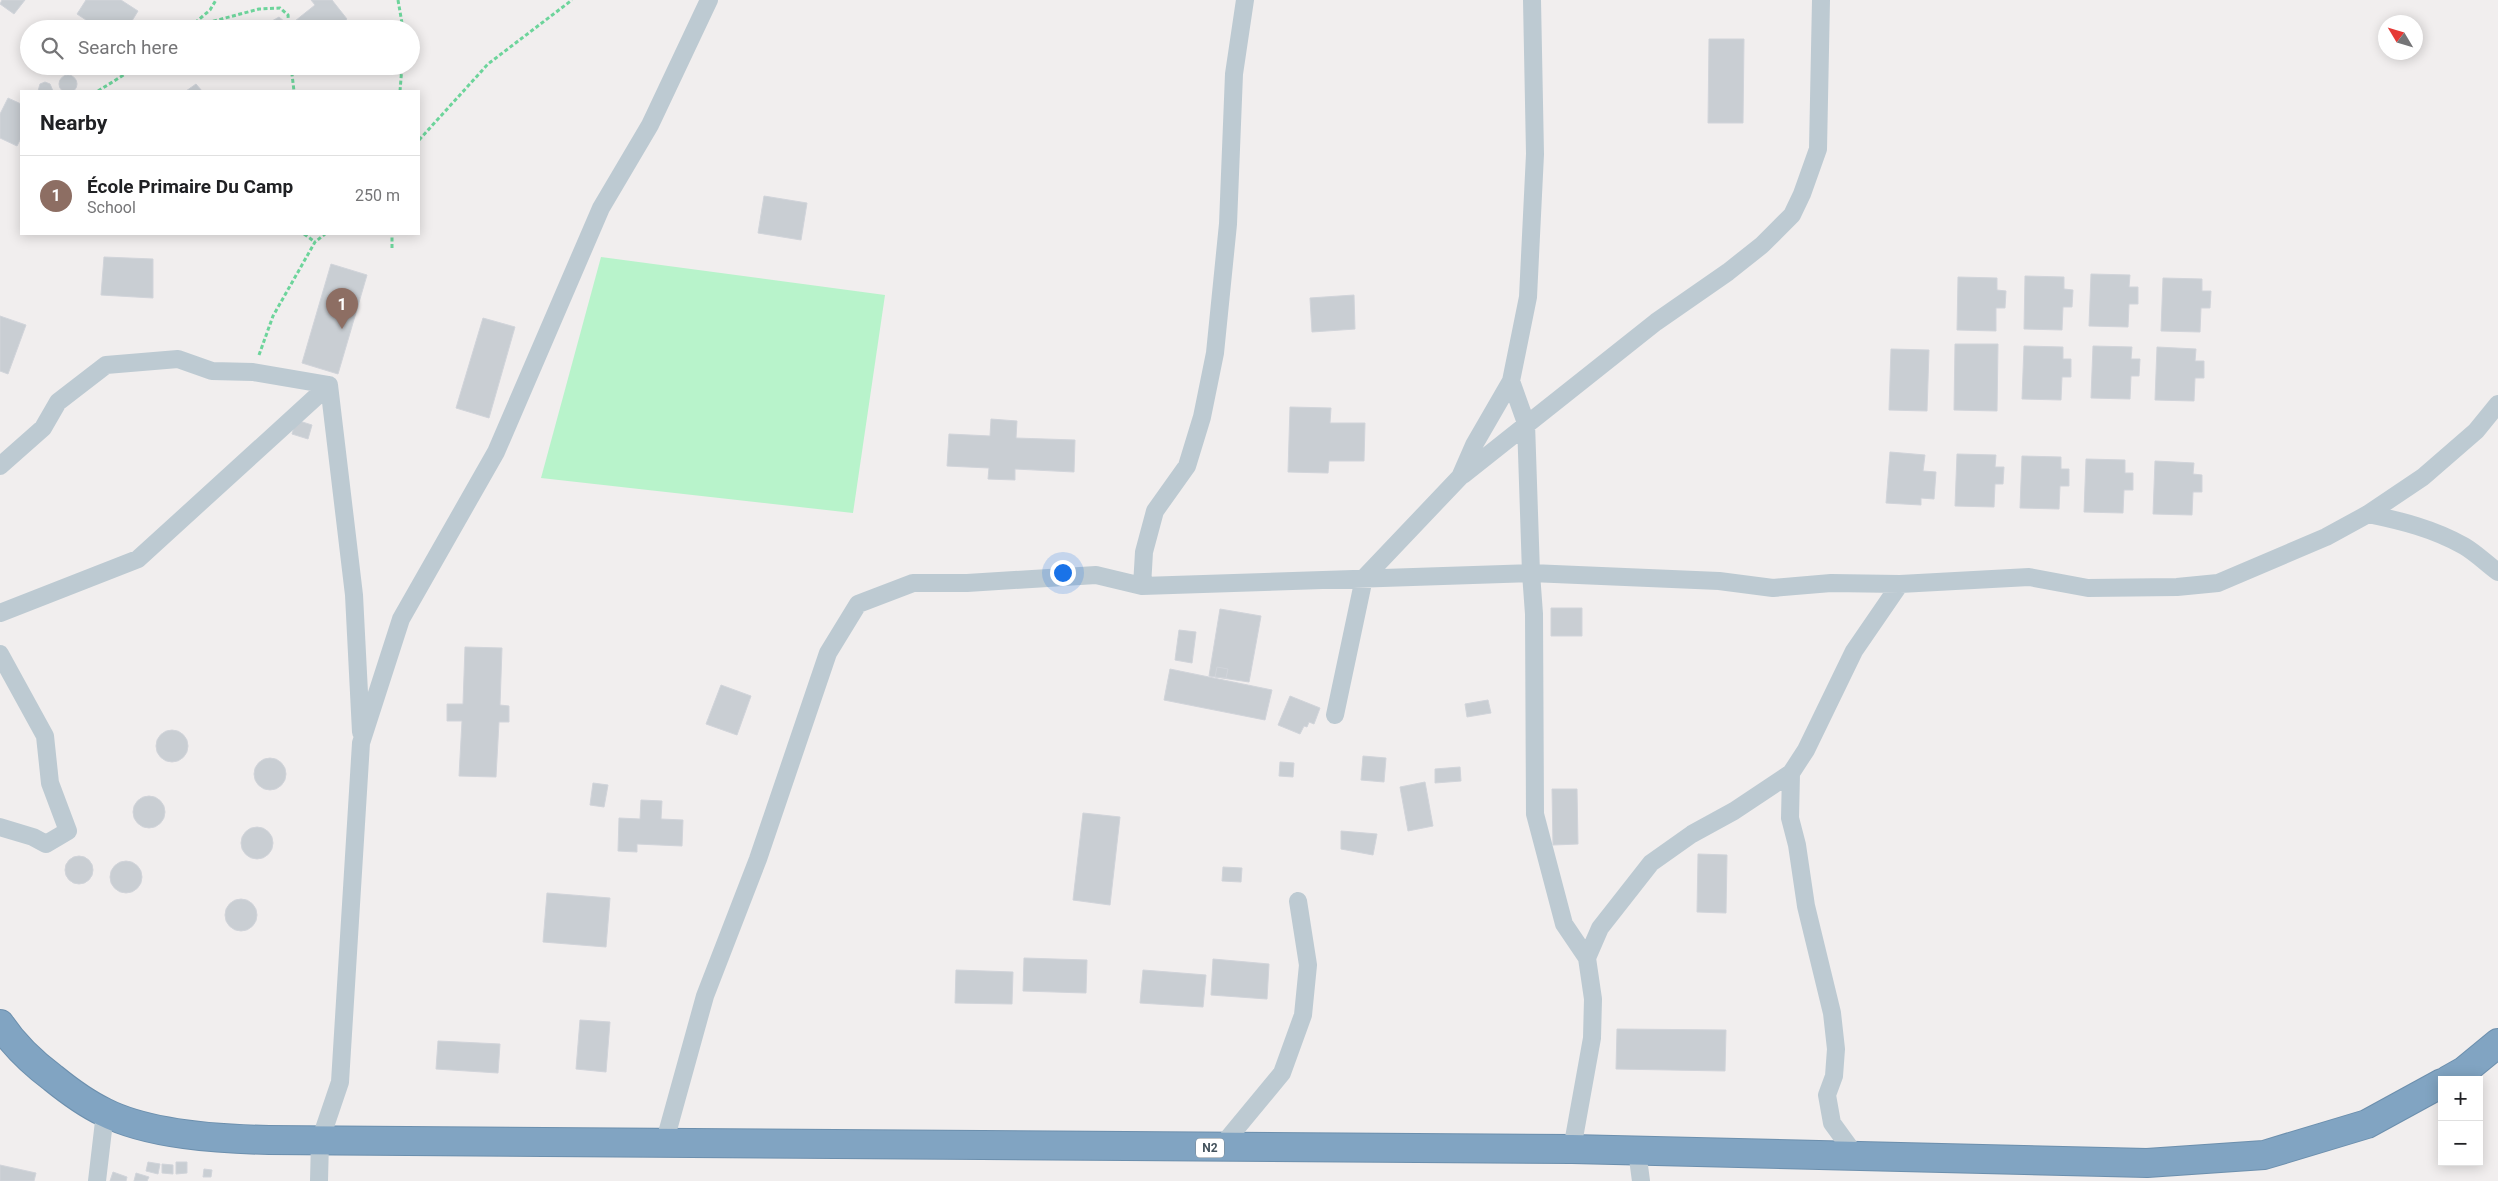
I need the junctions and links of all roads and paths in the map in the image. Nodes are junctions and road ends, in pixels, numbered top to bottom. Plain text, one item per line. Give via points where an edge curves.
1 (216, 0) edge
2 (398, 0) edge
3 (572, 0) edge
4 (709, 0) edge
5 (1245, 0) edge
6 (1532, 0) edge
7 (1821, 0) edge
8 (198, 20) edge
9 (218, 20) edge
10 (288, 20) edge
11 (401, 20) edge
12 (124, 75) edge
13 (292, 75) edge
14 (401, 75) edge
15 (100, 90) edge
16 (294, 90) edge
17 (400, 90) edge
18 (420, 139) edge
19 (305, 235) edge
20 (324, 235) edge
21 (392, 235) edge
22 (315, 242) junction
23 (392, 248) dead end
24 (253, 372) junction
25 (1511, 381) junction
26 (329, 385) junction
27 (2498, 404) edge
28 (1526, 423) junction
29 (0, 466) edge
30 (1460, 477) junction
31 (2368, 514) junction
32 (2498, 572) edge
33 (1531, 573) junction
34 (1364, 578) junction
35 (1900, 584) junction
36 (1142, 586) junction
37 (0, 613) edge
38 (0, 654) edge
39 (1336, 715) dead end
40 (361, 742) junction
41 (1791, 773) junction
42 (0, 828) edge
43 (1298, 900) dead end
44 (1587, 958) junction
45 (0, 1024) edge
46 (2498, 1043) edge
47 (2455, 1076) edge
48 (2438, 1085) edge
49 (106, 1113) junction
50 (320, 1141) junction
51 (664, 1144) junction
52 (1220, 1148) junction
53 (1572, 1150) junction
54 (1637, 1151) junction
55 (1856, 1156) junction
56 (97, 1181) edge
57 (319, 1181) edge
58 (1640, 1181) edge

1 - 8 path
2 - 11 path
3 - 18 path via 488,64
4 - 40 street via 650,125 601,208 496,452 401,619
5 - 36 street via 1234,74 1228,224 1216,353 1187,466 1155,511 1144,552
6 - 25 street via 1535,154 1528,297
7 - 28 street via 1818,149 1792,215 1728,272 1656,322
9 - 10 path via 259,9 280,8 288,15
12 - 15 path
13 - 16 path
14 - 17 path
19 - 22 path
20 - 22 path
21 - 23 path
22 - 24 path via 272,316
24 - 26 street
24 - 29 street via 212,371 178,359 106,365 58,402 43,428
25 - 28 street
25 - 30 street via 1474,445
26 - 37 street via 138,559
26 - 40 street via 354,595
27 - 31 street via 2476,431 2423,477
28 - 30 street
28 - 33 street
30 - 34 street
31 - 32 street via 2432,531 2465,547
31 - 35 street via 2326,537 2218,583 2088,588 2029,577
33 - 34 street
33 - 35 street via 1720,581 1773,588 1830,583
33 - 44 street via 1535,814 1564,924
34 - 36 street
34 - 39 street
35 - 41 street via 1854,651 1806,750
36 - 51 street via 1096,575 913,583 858,604 828,653 758,859 705,996
38 - 42 street via 45,736 50,783 68,831 46,844
40 - 50 street via 340,1082
41 - 44 street via 1651,863 1600,928
41 - 55 street via 1790,818 1806,906 1832,1013 1836,1048 1834,1076 1827,1095 1832,1123
43 - 52 street via 1308,965 1303,1015 1282,1073
44 - 53 street via 1593,999 1592,1038
45 - 49 highway, N2 via 38,1067 70,1092
46 - 47 highway
48 - 55 highway, N2 via 2367,1124 2264,1155 2147,1163
49 - 50 highway, N2 via 135,1124 219,1139
49 - 56 street
50 - 51 highway, N2
50 - 57 street
51 - 52 highway, N2
52 - 53 highway, N2
53 - 54 highway, N2
54 - 55 highway, N2
54 - 58 street

